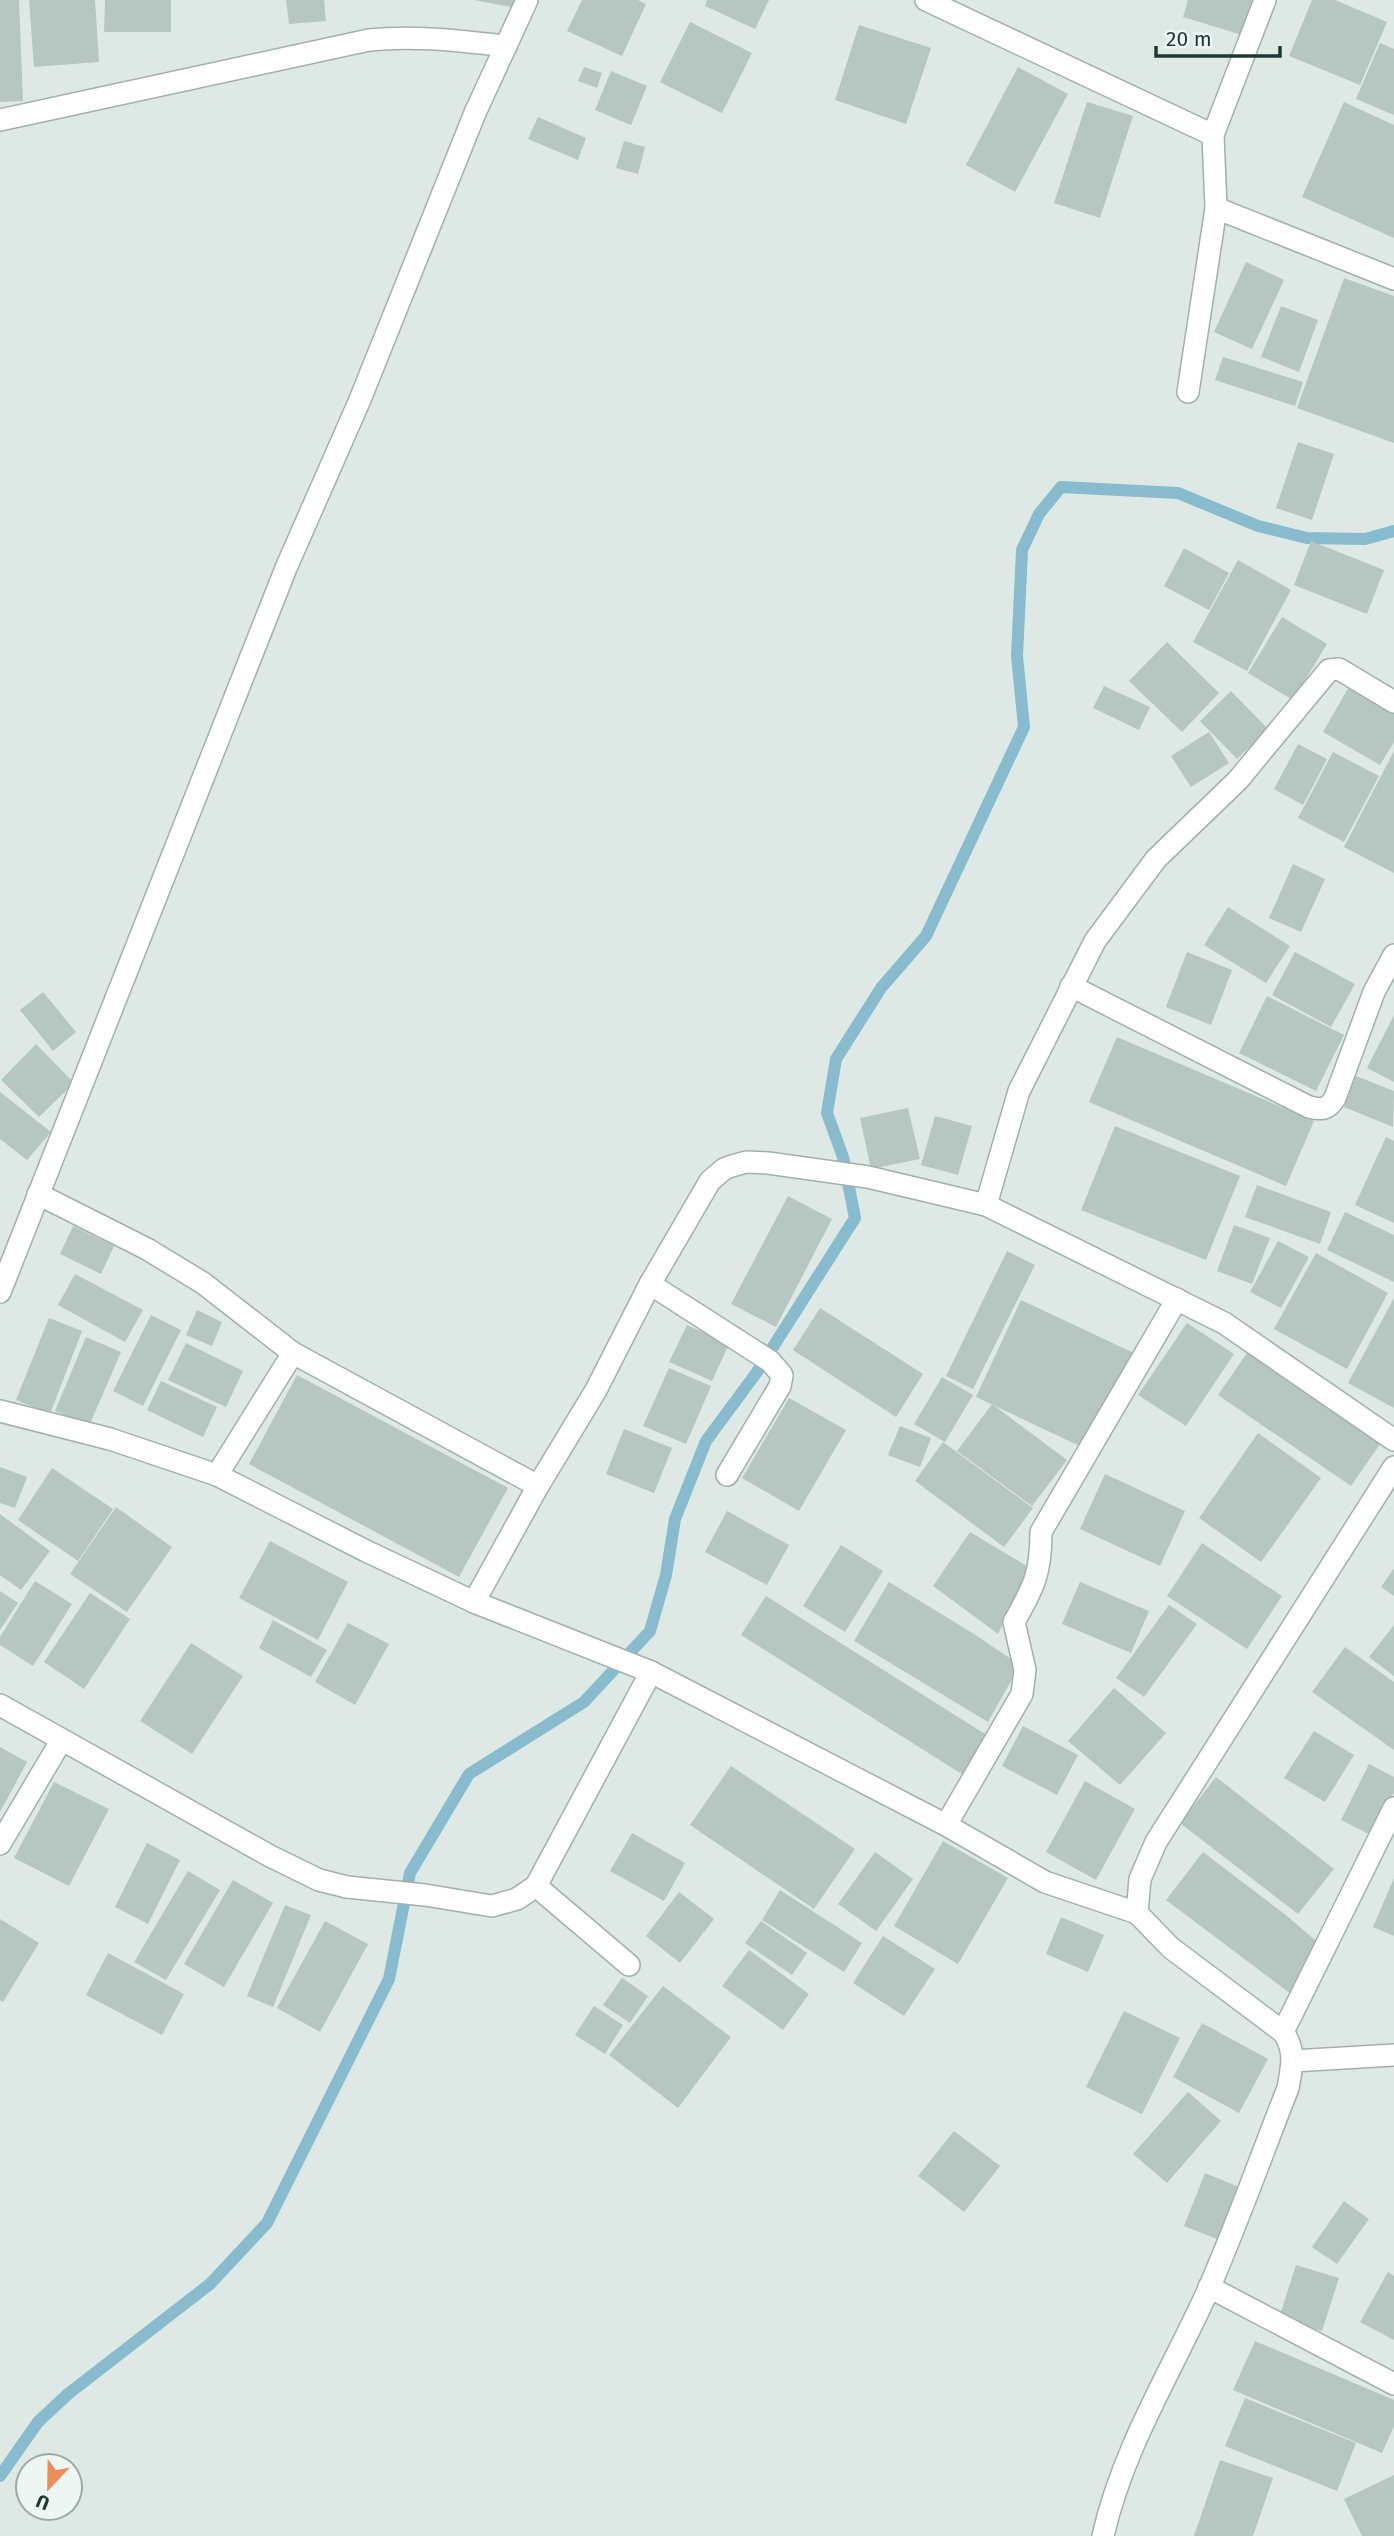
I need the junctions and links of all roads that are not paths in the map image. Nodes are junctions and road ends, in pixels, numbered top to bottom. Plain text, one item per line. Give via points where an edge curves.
1 (527, 0) edge
2 (926, 0) edge
3 (1265, 0) edge
4 (506, 46) junction
5 (0, 120) edge
6 (1213, 135) junction
7 (1216, 208) junction
8 (1394, 279) edge
9 (1188, 392) dead end
10 (1394, 702) edge
11 (1394, 955) edge
12 (1071, 986) junction
13 (38, 1194) junction
14 (986, 1205) junction
15 (650, 1284) junction
16 (0, 1292) edge
17 (1177, 1299) junction
18 (293, 1353) junction
19 (0, 1411) edge
20 (1394, 1440) edge
21 (1394, 1467) edge
22 (217, 1475) junction
23 (727, 1475) dead end
24 (538, 1486) junction
25 (474, 1602) junction
26 (645, 1670) junction
27 (0, 1705) edge
28 (61, 1741) junction
29 (1394, 1808) edge
30 (946, 1825) junction
31 (0, 1844) edge
32 (536, 1886) junction
33 (1137, 1913) junction
34 (629, 1965) dead end
35 (1283, 2032) junction
36 (1394, 2055) edge
37 (1293, 2061) junction
38 (1209, 2287) junction
39 (1394, 2384) edge
40 (1103, 2536) edge

1 - 4 street
2 - 6 street
3 - 6 street
4 - 5 street via 431,38 369,40
4 - 13 street via 286,568
6 - 7 street
7 - 8 street
7 - 9 street
10 - 12 street via 1339,669 1329,670 1238,780 1156,859 1095,942
11 - 12 street via 1374,992 1335,1098 1322,1110
12 - 14 street via 1018,1091
13 - 16 street
13 - 18 street via 203,1283
14 - 15 street via 868,1177 746,1163 724,1169 710,1181
14 - 17 street
15 - 23 street via 763,1357 782,1375
15 - 24 street via 596,1390
17 - 20 street via 1224,1323
17 - 30 street via 1041,1532 1041,1564 1014,1622 1025,1670 1022,1694
18 - 22 street
18 - 24 street
19 - 22 street via 110,1439
21 - 33 street via 1156,1842 1140,1879
22 - 25 street
24 - 25 street
25 - 26 street
26 - 30 street
26 - 32 street
27 - 28 street
28 - 31 street
28 - 32 street via 318,1881 492,1906 517,1899
29 - 35 street
30 - 33 street via 1045,1882
32 - 34 street
33 - 35 street via 1171,1948
35 - 37 street via 1291,2043
36 - 37 street
37 - 38 street via 1288,2088
38 - 39 street
38 - 40 street via 1149,2408 1111,2501

